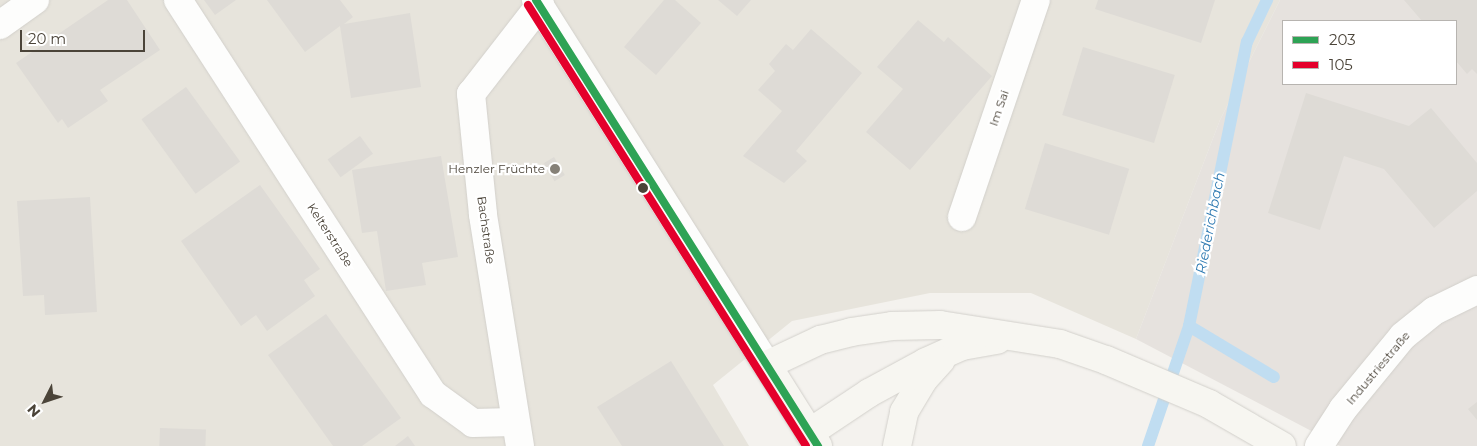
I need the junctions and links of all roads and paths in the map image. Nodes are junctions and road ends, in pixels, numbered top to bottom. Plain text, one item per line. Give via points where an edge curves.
1 (35, 0) edge
2 (178, 0) edge
3 (1036, 0) edge
4 (538, 3) edge
5 (0, 25) edge
6 (962, 217) dead end
7 (1477, 290) edge
8 (1016, 337) junction
9 (949, 352) junction
10 (768, 366) junction
11 (517, 434) edge
12 (814, 439) edge
13 (897, 446) edge
14 (1282, 446) edge
15 (1319, 446) edge

1 - 5 street
2 - 11 street, Kelterstraße via 433,394 473,423
3 - 6 street, Im Sai
4 - 10 street
4 - 11 street, Bachstraße via 471,94 483,214
7 - 15 street, Industriestraße via 1434,311 1402,336
8 - 9 main road via 962,346
8 - 10 main road via 949,326 892,326 820,340
8 - 14 main road via 1060,344 1106,360 1209,404
9 - 12 main road via 869,393
9 - 13 main road via 924,379 904,412
10 - 12 main road

